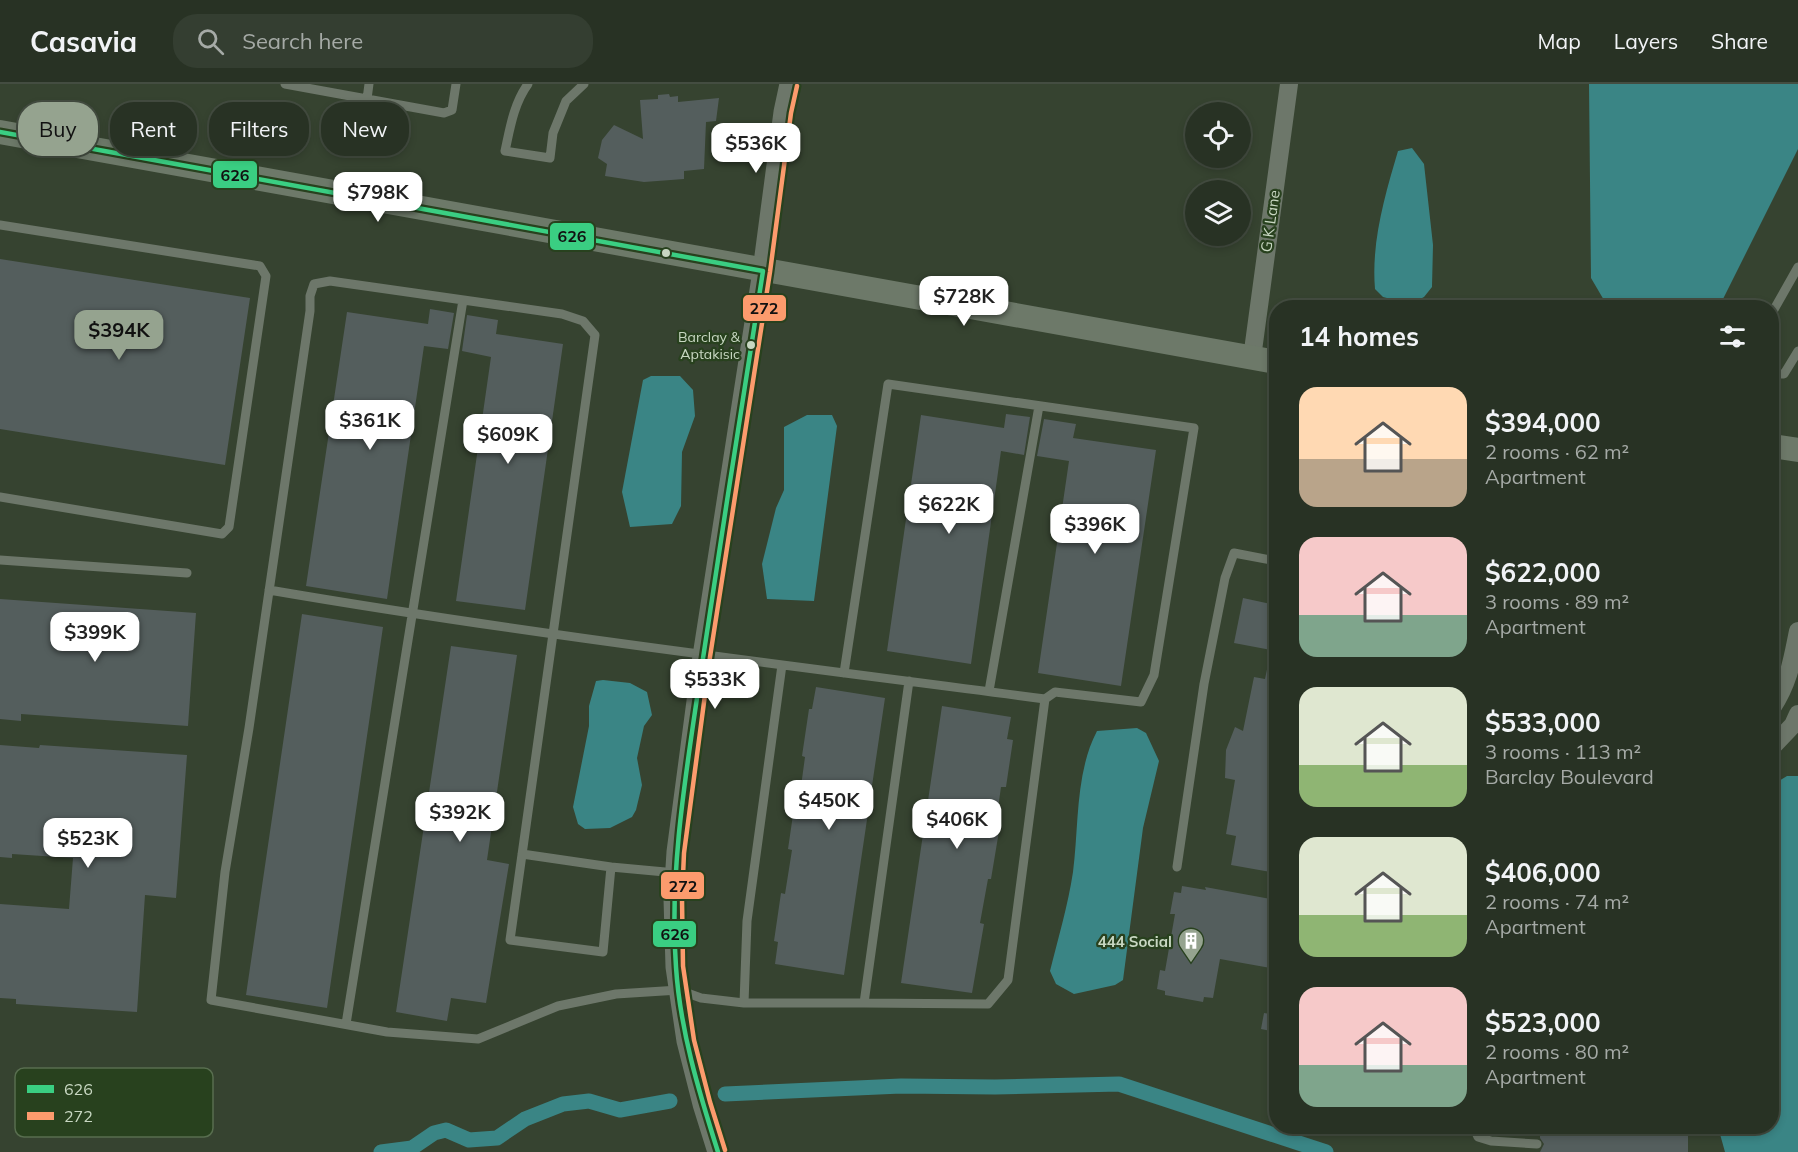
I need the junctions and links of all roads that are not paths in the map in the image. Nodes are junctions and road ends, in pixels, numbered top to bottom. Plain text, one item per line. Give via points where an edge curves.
1 (285, 84) edge
2 (369, 84) edge
3 (456, 84) edge
4 (528, 84) edge
5 (584, 84) edge
6 (790, 84) edge
7 (1289, 84) edge
8 (367, 99) junction
9 (0, 132) edge
10 (0, 225) edge
11 (1798, 267) edge
12 (763, 271) junction
13 (463, 300) junction
14 (1779, 301) edge
15 (1798, 351) edge
16 (1252, 358) junction
17 (1269, 361) edge
18 (1779, 374) edge
19 (1039, 406) junction
20 (1779, 447) edge
21 (1798, 450) edge
22 (0, 497) edge
23 (0, 560) edge
24 (1269, 560) edge
25 (187, 573) dead end
26 (269, 590) junction
27 (413, 614) junction
28 (1798, 631) edge
29 (554, 633) junction
30 (703, 656) junction
31 (782, 665) junction
32 (844, 673) junction
33 (909, 681) junction
34 (989, 692) junction
35 (1791, 696) edge
36 (1045, 699) junction
37 (1779, 712) edge
38 (1796, 723) edge
39 (1779, 740) edge
40 (522, 854) junction
41 (611, 867) junction
42 (1177, 867) dead end
43 (676, 873) junction
44 (679, 990) junction
45 (744, 1003) junction
46 (864, 1003) junction
47 (346, 1024) junction
48 (1477, 1134) edge
49 (1537, 1144) dead end
50 (718, 1152) edge

1 - 8 lane
2 - 8 lane
3 - 8 lane via 452,110 444,113
4 - 5 lane via 513,116 505,150 550,158 566,101
6 - 12 street
7 - 16 street, G K Lane
9 - 12 main road
10 - 22 lane via 260,266 266,276 229,527 222,534
11 - 14 lane
12 - 16 main road
12 - 30 street
13 - 26 lane via 330,281 314,284
13 - 27 lane
13 - 29 lane via 562,314 583,321 595,335
15 - 18 lane via 1784,374
16 - 17 main road
19 - 32 lane via 888,384
19 - 34 lane
19 - 36 lane via 1194,428 1154,675 1141,702 1055,692
20 - 21 main road
23 - 25 lane
24 - 42 lane via 1234,553 1225,578 1204,684
26 - 27 lane
26 - 47 lane via 225,872 211,1000
27 - 29 lane
27 - 47 lane
28 - 35 street
29 - 30 lane
29 - 40 lane
30 - 31 lane
30 - 43 street
31 - 32 lane
31 - 45 lane via 747,921
32 - 33 lane
33 - 34 lane
33 - 46 lane
34 - 36 lane
36 - 46 lane via 1008,980 988,1004
37 - 38 street
38 - 39 street
40 - 41 lane
40 - 41 lane via 510,940 603,952
41 - 43 lane
43 - 44 street
44 - 45 lane via 701,999
44 - 47 lane via 616,994 558,1006 478,1039 387,1032
44 - 50 street via 687,1041
45 - 46 lane
48 - 49 lane via 1491,1141

